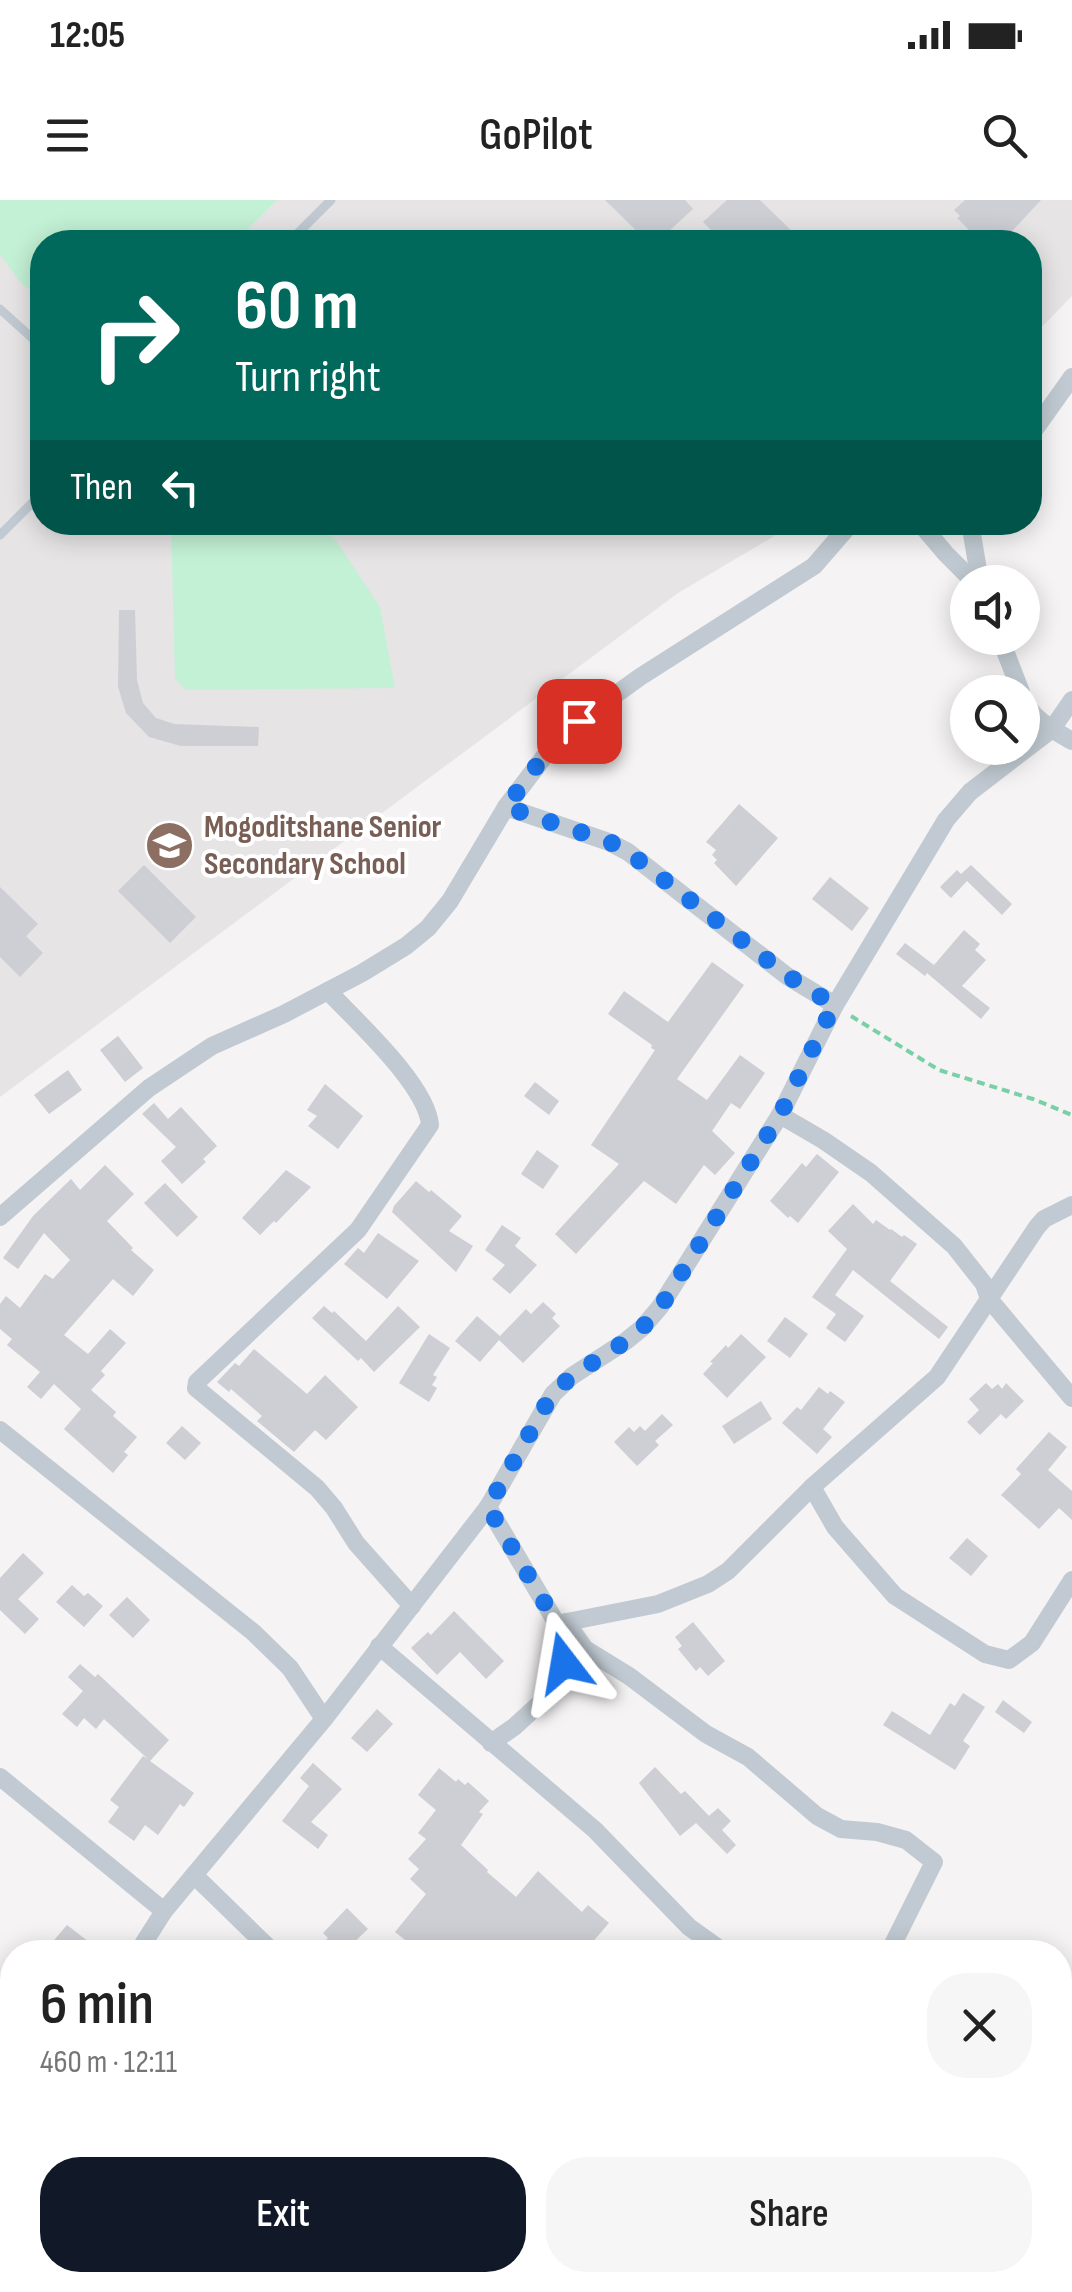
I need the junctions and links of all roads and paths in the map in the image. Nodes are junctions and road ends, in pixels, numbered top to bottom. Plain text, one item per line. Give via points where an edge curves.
1 (331, 200) edge
2 (301, 230) edge
3 (0, 310) edge
4 (30, 336) edge
5 (1072, 377) edge
6 (1042, 419) edge
7 (30, 505) edge
8 (0, 535) edge
9 (841, 535) edge
10 (930, 535) edge
11 (972, 535) edge
12 (958, 565) edge
13 (975, 565) edge
14 (1072, 700) edge
15 (1040, 720) edge
16 (1052, 729) junction
17 (1072, 741) edge
18 (506, 807) junction
19 (328, 991) junction
20 (834, 1005) junction
21 (780, 1115) junction
22 (1072, 1115) edge
23 (1072, 1204) edge
24 (0, 1217) edge
25 (989, 1298) junction
26 (1072, 1398) edge
27 (0, 1430) edge
28 (812, 1487) junction
29 (488, 1507) junction
30 (1072, 1580) edge
31 (412, 1606) junction
32 (561, 1623) junction
33 (380, 1646) junction
34 (324, 1719) junction
35 (492, 1744) junction
36 (0, 1777) edge
37 (194, 1875) junction
38 (164, 1911) junction
39 (146, 1940) edge
40 (262, 1940) edge
41 (708, 1940) edge
42 (895, 1940) edge

1 - 2 lane
3 - 4 lane
5 - 6 street
7 - 8 lane
9 - 18 street via 814,566 579,721 552,745
10 - 12 street
11 - 13 street
14 - 16 street
15 - 16 street
16 - 17 street
16 - 20 street via 957,805
18 - 19 street via 428,928
18 - 20 street via 628,852
19 - 24 street via 212,1046 149,1088
19 - 31 street via 400,1068 430,1125 358,1230 196,1388 316,1488
20 - 21 street
20 - 22 path via 939,1070
21 - 25 street via 870,1173 954,1246
21 - 29 street via 660,1308 552,1394
23 - 25 street via 1044,1219
25 - 26 street
25 - 28 street via 937,1377
27 - 34 street via 252,1632 290,1668
28 - 30 street via 834,1527 895,1596 985,1654 1009,1660 1032,1642
28 - 32 street via 708,1584 658,1604
29 - 31 street
29 - 32 street
31 - 33 street
32 - 35 street via 559,1686
32 - 42 street via 585,1649 748,1757 817,1816 840,1829 906,1840 934,1862
33 - 34 street
33 - 35 street
34 - 37 street
35 - 41 street via 595,1830
36 - 38 street
37 - 38 street
37 - 40 street
38 - 39 street

